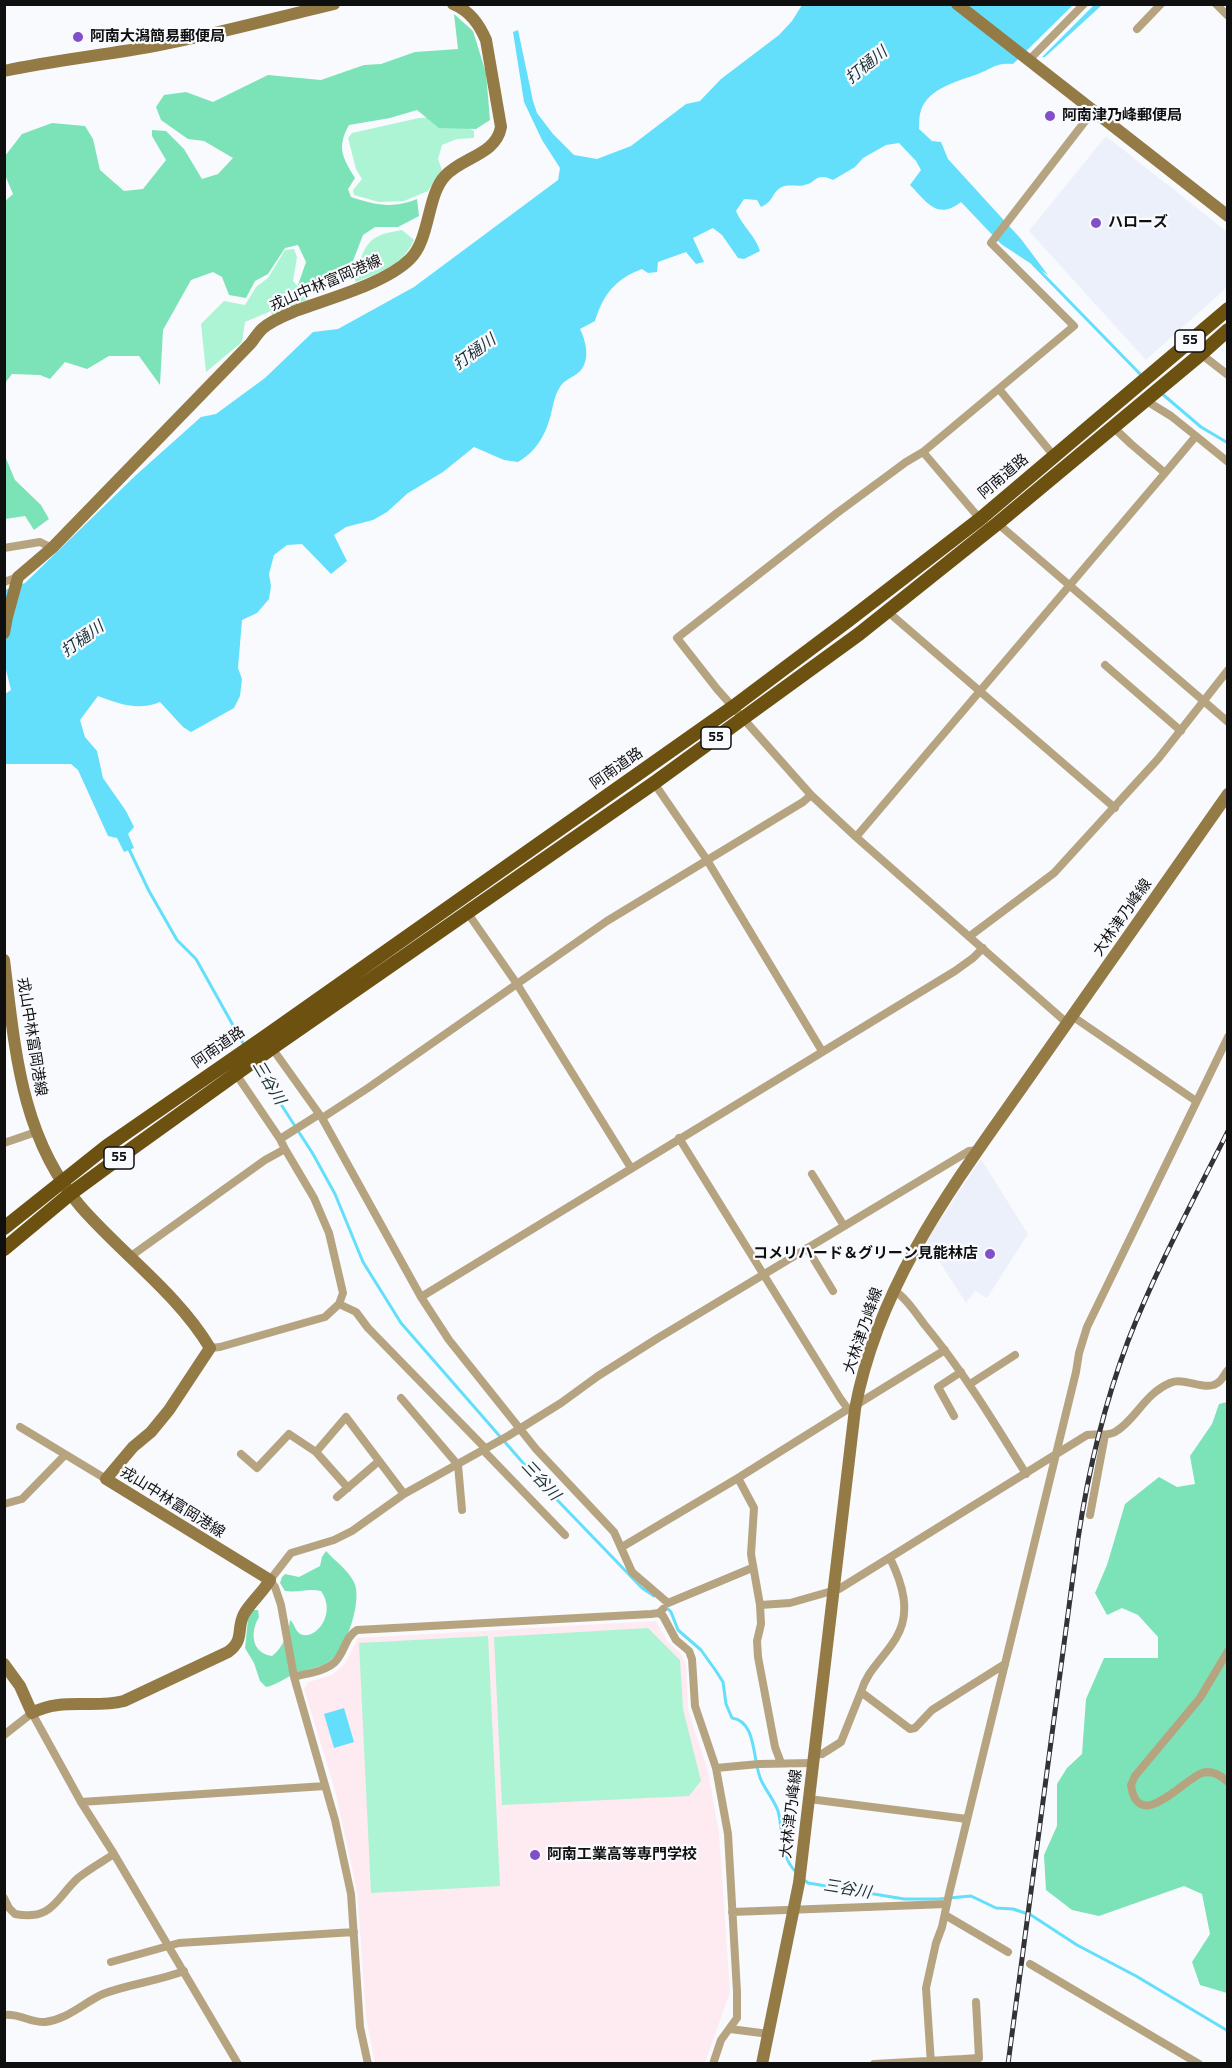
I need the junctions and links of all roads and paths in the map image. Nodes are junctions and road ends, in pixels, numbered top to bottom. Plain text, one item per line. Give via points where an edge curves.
1 (334, 4) edge
2 (453, 4) edge
3 (957, 4) edge
4 (1084, 4) edge
5 (1161, 4) edge
6 (1216, 4) edge
7 (299, 9) edge
8 (1227, 16) edge
9 (1137, 29) dead end
10 (1026, 59) junction
11 (4, 71) edge
12 (1093, 111) junction
13 (1227, 216) edge
14 (1227, 309) edge
15 (1227, 330) edge
16 (1201, 354) junction
17 (1227, 375) edge
18 (999, 389) junction
19 (1147, 399) junction
20 (1113, 427) junction
21 (1196, 436) junction
22 (923, 452) junction
23 (1054, 456) junction
24 (1227, 462) edge
25 (1165, 473) junction
26 (980, 519) junction
27 (998, 523) junction
28 (4, 548) edge
29 (52, 548) junction
30 (13, 581) edge
31 (1070, 586) junction
32 (887, 611) junction
33 (4, 633) edge
34 (1105, 665) dead end
35 (1227, 670) edge
36 (980, 691) junction
37 (1204, 702) junction
38 (733, 707) junction
39 (744, 719) junction
40 (1227, 722) edge
41 (1181, 731) junction
42 (654, 783) junction
43 (1227, 794) edge
44 (811, 795) junction
45 (1116, 808) junction
46 (856, 837) junction
47 (707, 860) junction
48 (467, 912) junction
49 (970, 936) junction
50 (983, 948) junction
51 (4, 960) edge
52 (517, 984) junction
53 (1070, 1019) junction
54 (1227, 1037) edge
55 (265, 1047) junction
56 (822, 1051) junction
57 (237, 1073) junction
58 (1196, 1101) junction
59 (318, 1117) junction
60 (36, 1132) junction
61 (283, 1137) junction
62 (680, 1138) junction
63 (4, 1143) edge
64 (285, 1149) junction
65 (978, 1150) junction
66 (631, 1168) junction
67 (812, 1174) dead end
68 (61, 1181) junction
69 (70, 1194) junction
70 (844, 1226) junction
71 (4, 1228) edge
72 (807, 1248) junction
73 (4, 1249) edge
74 (131, 1256) junction
75 (763, 1275) junction
76 (894, 1290) junction
77 (833, 1291) dead end
78 (421, 1297) junction
79 (339, 1304) junction
80 (210, 1348) junction
81 (945, 1350) junction
82 (1015, 1355) dead end
83 (1227, 1370) edge
84 (961, 1372) junction
85 (970, 1384) junction
86 (401, 1398) dead end
87 (853, 1408) junction
88 (954, 1416) dead end
89 (20, 1427) dead end
90 (520, 1428) junction
91 (1105, 1435) junction
92 (488, 1448) junction
93 (316, 1452) junction
94 (241, 1454) dead end
95 (65, 1455) junction
96 (1055, 1456) junction
97 (379, 1461) junction
98 (458, 1465) junction
99 (1026, 1474) junction
100 (738, 1478) junction
101 (106, 1479) junction
102 (348, 1488) junction
103 (404, 1494) junction
104 (337, 1497) dead end
105 (4, 1504) edge
106 (462, 1510) dead end
107 (1090, 1515) dead end
108 (565, 1534) dead end
109 (622, 1547) junction
110 (890, 1558) junction
111 (752, 1568) junction
112 (270, 1581) junction
113 (832, 1591) junction
114 (760, 1605) junction
115 (665, 1608) junction
116 (1227, 1651) edge
117 (4, 1664) edge
118 (1005, 1664) junction
119 (294, 1677) junction
120 (861, 1692) junction
121 (32, 1713) junction
122 (4, 1735) edge
123 (814, 1759) junction
124 (781, 1763) junction
125 (716, 1768) junction
126 (1227, 1782) edge
127 (326, 1786) junction
128 (809, 1799) junction
129 (81, 1802) junction
130 (967, 1819) junction
131 (114, 1854) junction
132 (4, 1898) edge
133 (948, 1900) junction
134 (794, 1909) junction
135 (732, 1911) junction
136 (945, 1915) junction
137 (354, 1932) junction
138 (168, 1946) junction
139 (1008, 1952) dead end
140 (111, 1962) dead end
141 (1030, 1964) dead end
142 (184, 1971) junction
143 (976, 2002) dead end
144 (4, 2015) edge
145 (730, 2030) junction
146 (769, 2034) junction
147 (963, 2061) edge
148 (931, 2062) edge
149 (237, 2064) edge
150 (368, 2064) edge
151 (713, 2064) edge
152 (762, 2064) edge
153 (874, 2064) edge
154 (1198, 2064) edge

1 - 7 main road
2 - 29 main road, 戎山中林富岡港線 via 471,15 486,40 501,127 499,138 490,147 445,176 412,258 376,280 279,318 262,329
3 - 10 main road
4 - 10 street
5 - 9 street
6 - 8 street
7 - 11 main road via 195,38
10 - 12 main road
12 - 13 main road
12 - 18 street via 991,243 1074,326
14 - 23 highway, 阿南道路 / 55
15 - 16 highway, 阿南道路 / 55
16 - 17 street
16 - 19 highway, 阿南道路 / 55
18 - 22 street
18 - 23 street
19 - 20 highway, 阿南道路 / 55
19 - 21 street
20 - 25 street
20 - 27 highway, 阿南道路 / 55
21 - 24 street
21 - 25 street
22 - 26 street
22 - 38 street via 854,500 677,638
23 - 26 highway, 阿南道路 / 55
25 - 31 street
26 - 27 street
26 - 38 highway, 阿南道路 / 55
27 - 31 street
27 - 32 highway, 阿南道路 / 55
28 - 29 street via 40,542
29 - 30 main road, 戎山中林富岡港線
30 - 33 main road
31 - 36 street
31 - 37 street
32 - 36 street
32 - 39 highway, 阿南道路 / 55
34 - 41 street
35 - 37 street
36 - 45 street
36 - 46 street
37 - 40 street
37 - 41 street
38 - 39 street
38 - 55 highway, 阿南道路 / 55
39 - 42 highway, 阿南道路 / 55
39 - 44 street
41 - 45 street
42 - 47 street
42 - 48 highway, 阿南道路 / 55
43 - 53 main road, 大林津乃峰線
44 - 46 street
44 - 47 street
45 - 49 street via 1054,873
46 - 49 street
47 - 52 street via 607,921
47 - 56 street
48 - 52 street
48 - 55 highway, 阿南道路 / 55
49 - 50 street
50 - 53 street
50 - 56 street via 955,971
51 - 60 main road, 戎山中林富岡港線 via 17,1061
52 - 59 street via 377,1082
52 - 66 street
53 - 58 street
53 - 65 main road, 大林津乃峰線
54 - 58 street
55 - 57 highway, 阿南道路 / 55
55 - 59 street
55 - 68 highway, 阿南道路 / 55 via 233,1058
56 - 62 street
57 - 61 street
57 - 69 highway, 阿南道路 / 55
58 - 96 street via 1087,1327
59 - 61 street
59 - 78 street
60 - 63 street
60 - 68 main road, 戎山中林富岡港線
61 - 64 street
62 - 66 street
62 - 75 street
64 - 74 street
64 - 79 street via 329,1233 343,1293
65 - 70 street via 969,1150
65 - 76 main road, 大林津乃峰線 via 927,1226
66 - 78 street
67 - 70 street
68 - 69 main road, 戎山中林富岡港線
68 - 71 highway, 阿南道路 / 55
69 - 73 highway, 阿南道路 / 55
69 - 74 main road, 戎山中林富岡港線
70 - 72 street
72 - 75 street
72 - 77 street
74 - 80 main road, 戎山中林富岡港線 via 199,1330
75 - 87 street
75 - 90 street
76 - 81 street
76 - 87 main road, 大林津乃峰線
78 - 90 street via 448,1340
79 - 80 street via 326,1317
79 - 92 street via 356,1312
80 - 101 main road, 戎山中林富岡港線 via 169,1410
81 - 84 street
81 - 87 street
82 - 85 street
83 - 91 street via 1215,1384 1184,1381 1161,1388 1114,1433
84 - 85 street
84 - 88 street via 938,1387
85 - 99 street
86 - 98 street
87 - 100 street
87 - 113 main road, 大林津乃峰線
89 - 95 street
90 - 92 street
90 - 109 street via 614,1532
91 - 96 street via 1087,1436
91 - 107 street
92 - 98 street
92 - 108 street
93 - 94 street via 289,1434 257,1468
93 - 97 street via 346,1417
93 - 102 street
95 - 101 street
95 - 105 street via 22,1499
96 - 99 street
96 - 118 street
97 - 102 street
97 - 103 street
98 - 103 street
98 - 106 street
99 - 110 street
100 - 109 street
100 - 111 street via 754,1508
101 - 112 main road, 戎山中林富岡港線
102 - 104 street
103 - 112 street via 352,1531 291,1553
109 - 115 street via 632,1572
110 - 113 street
110 - 120 street via 903,1592 901,1625 897,1637 864,1680
111 - 114 street
111 - 115 street
112 - 119 street via 281,1605
112 - 121 main road via 244,1612 239,1641 228,1652 120,1702 58,1704
113 - 114 street via 790,1604
113 - 123 main road, 大林津乃峰線
114 - 124 street via 758,1657
115 - 119 street via 357,1630 337,1660 326,1668
115 - 125 street via 676,1640 692,1659 698,1716
116 - 126 street via 1200,1698 1136,1776 1131,1788 1138,1801 1149,1805 1162,1801 1199,1774 1214,1773
117 - 121 main road
118 - 120 street via 932,1710 910,1729
118 - 130 street
119 - 127 street
120 - 123 street via 841,1742
121 - 122 street
121 - 129 street
123 - 124 street
123 - 128 main road, 大林津乃峰線
124 - 125 street
125 - 135 street via 728,1834
127 - 129 street
127 - 137 street via 351,1894
128 - 130 street
128 - 134 main road, 大林津乃峰線
129 - 131 street
130 - 133 street
131 - 132 street via 77,1879 47,1910 15,1914
131 - 138 street
133 - 134 street
133 - 136 street
134 - 135 street
134 - 146 main road
135 - 145 street via 738,1992 737,2018
136 - 139 street
136 - 148 street via 926,1988
137 - 138 street
137 - 150 street via 360,2028
138 - 140 street
138 - 142 street
141 - 154 street
142 - 144 street via 105,1994 63,2018 44,2022
142 - 149 street
143 - 147 street via 979,2058
145 - 146 street
145 - 151 street via 721,2040
146 - 152 main road
147 - 148 street
148 - 153 street

